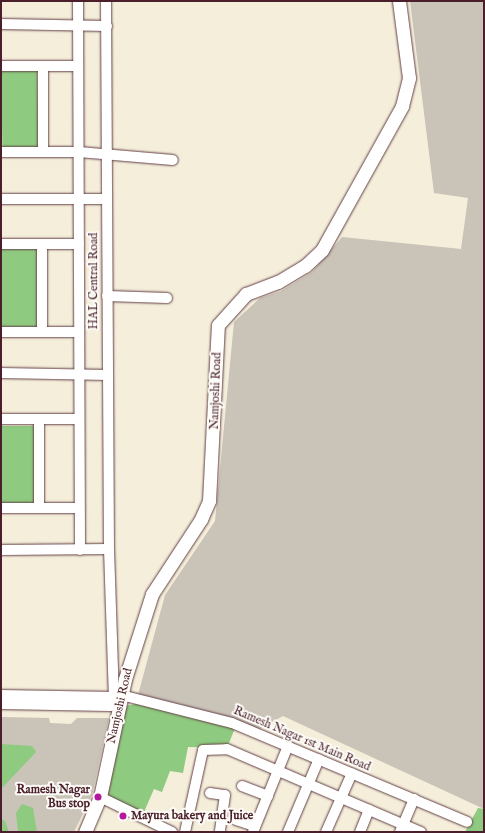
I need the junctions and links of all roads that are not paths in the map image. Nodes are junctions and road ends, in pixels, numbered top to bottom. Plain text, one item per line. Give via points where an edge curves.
1 (78, 1) edge
2 (106, 1) edge
3 (399, 1) edge
4 (1, 24) edge
5 (78, 24) junction
6 (107, 26) junction
7 (1, 66) edge
8 (43, 66) junction
9 (78, 66) junction
10 (1, 152) edge
11 (43, 152) junction
12 (79, 152) junction
13 (107, 154) junction
14 (173, 160) dead end
15 (1, 199) edge
16 (79, 199) junction
17 (107, 199) junction
18 (1, 244) edge
19 (42, 244) junction
20 (79, 244) junction
21 (107, 296) junction
22 (167, 298) dead end
23 (1, 332) edge
24 (42, 332) junction
25 (79, 332) junction
26 (1, 373) edge
27 (79, 373) junction
28 (108, 375) junction
29 (1, 419) edge
30 (39, 419) junction
31 (79, 419) junction
32 (1, 508) edge
33 (39, 508) junction
34 (80, 508) junction
35 (109, 549) junction
36 (1, 550) edge
37 (80, 550) junction
38 (1, 695) edge
39 (118, 698) junction
40 (1, 704) edge
41 (288, 746) junction
42 (319, 759) junction
43 (278, 771) junction
44 (352, 773) junction
45 (308, 784) junction
46 (242, 786) dead end
47 (210, 793) dead end
48 (268, 796) junction
49 (100, 797) junction
50 (342, 798) junction
51 (414, 799) junction
52 (369, 810) junction
53 (236, 820) dead end
54 (467, 822) dead end
55 (401, 828) edge
56 (159, 829) edge
57 (254, 829) edge
58 (85, 832) edge
59 (172, 832) edge
60 (185, 832) edge
61 (220, 832) edge
62 (288, 832) edge
63 (326, 832) edge
64 (360, 832) edge
65 (421, 832) edge

1 - 5 street
2 - 6 street, HAL Central Road
3 - 39 main road, Namjoshi Road via 410,78 402,106 322,250 306,266 278,282 246,294 218,325 209,501 201,519 152,594
4 - 5 street
5 - 6 street
5 - 9 street
6 - 13 street, HAL Central Road
7 - 8 street
8 - 9 street
8 - 11 street
9 - 12 street
10 - 11 street
11 - 12 street
12 - 13 street
12 - 16 street
13 - 14 street
13 - 17 street, HAL Central Road
15 - 16 street
16 - 17 street
16 - 20 street
17 - 21 street, HAL Central Road
18 - 19 street
19 - 20 street
19 - 24 street
20 - 25 street
21 - 22 street
21 - 28 street, HAL Central Road
23 - 24 street
24 - 25 street
25 - 27 street
26 - 27 street
27 - 28 street
27 - 31 street
28 - 35 street, HAL Central Road
29 - 30 street
30 - 31 street
30 - 33 street
31 - 34 street
32 - 33 street
33 - 34 street
34 - 37 street
35 - 37 street
35 - 39 street, HAL Central Road via 112,560
36 - 37 street
38 - 39 street
39 - 40 street via 110,706
39 - 41 street, Ramesh Nagar 1st Main Road via 217,718
39 - 49 main road, Namjoshi Road
41 - 42 street, Ramesh Nagar 1st Main Road
41 - 43 street
42 - 44 street, Ramesh Nagar 1st Main Road
42 - 45 street
43 - 45 street
43 - 48 street
43 - 60 street via 227,749 203,750
44 - 50 street
44 - 51 street, Ramesh Nagar 1st Main Road
45 - 50 street
45 - 62 street
46 - 48 street
47 - 61 street via 225,795
48 - 57 street
49 - 56 street
49 - 58 main road, Namjoshi Road
50 - 52 street
50 - 63 street
51 - 54 street, Ramesh Nagar 1st Main Road
51 - 55 street
52 - 55 street
52 - 64 street
53 - 57 street
55 - 65 street
56 - 59 street

